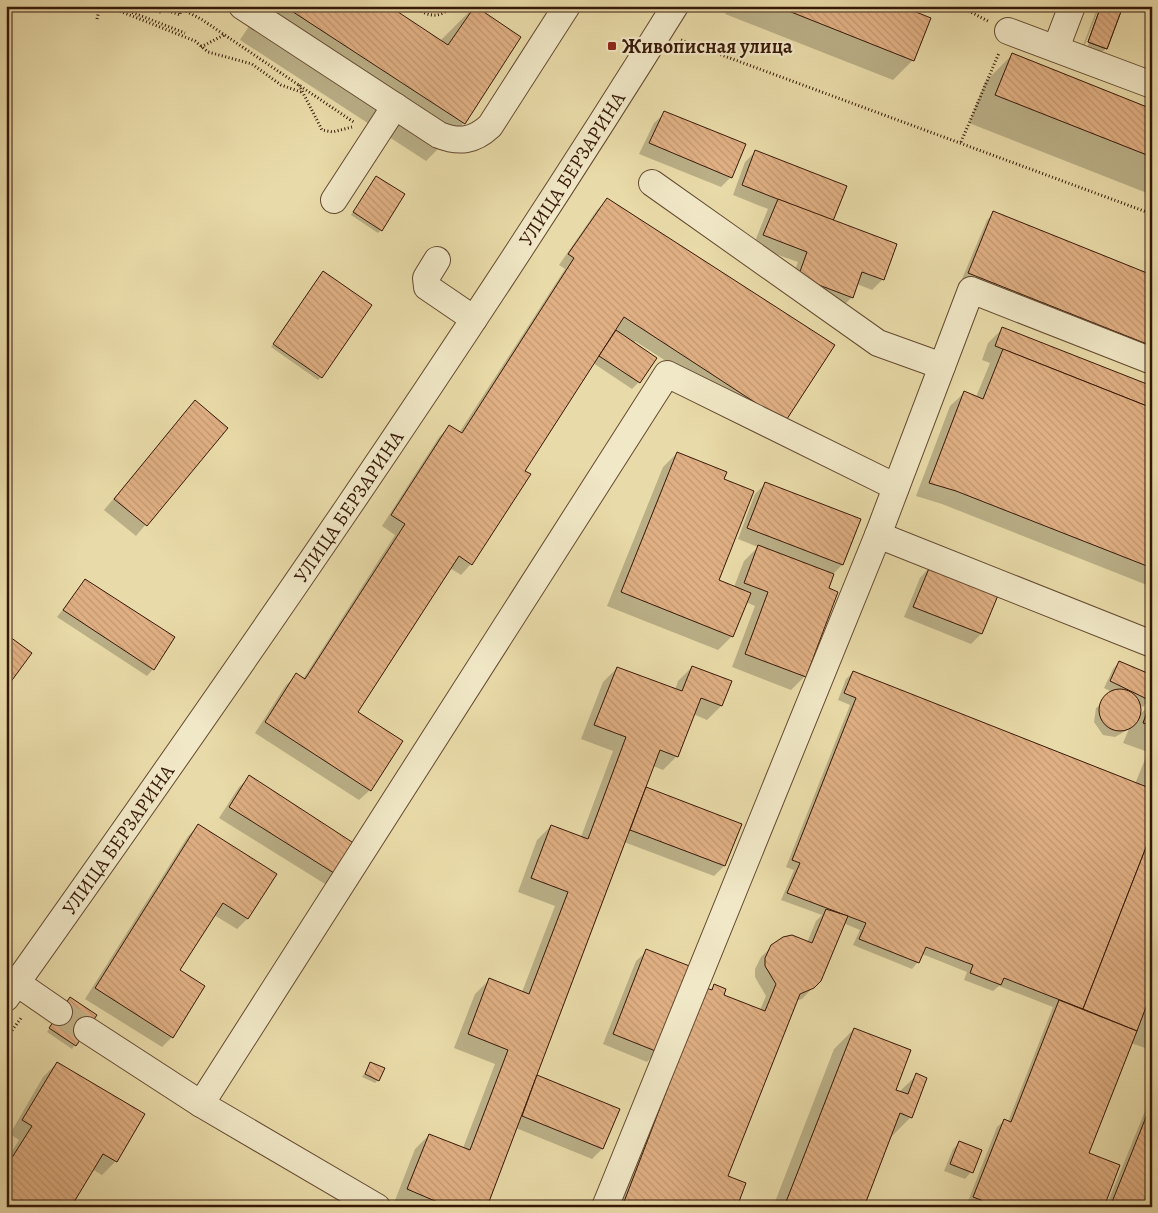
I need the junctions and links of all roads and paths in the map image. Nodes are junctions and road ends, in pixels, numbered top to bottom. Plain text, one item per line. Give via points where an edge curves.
1 (100, 6) edge
2 (107, 6) edge
3 (116, 6) edge
4 (154, 6) edge
5 (242, 6) edge
6 (412, 6) edge
7 (451, 6) edge
8 (568, 6) edge
9 (676, 6) edge
10 (959, 6) edge
11 (1072, 6) edge
12 (180, 7) edge
13 (163, 13) dead end
14 (97, 19) dead end
15 (1008, 31) junction
16 (185, 33) dead end
17 (224, 35) junction
18 (682, 40) dead end
19 (201, 47) junction
20 (1056, 48) junction
21 (299, 85) junction
22 (1152, 86) edge
23 (302, 92) junction
24 (395, 106) junction
25 (962, 142) junction
26 (652, 183) dead end
27 (334, 200) dead end
28 (1152, 214) edge
29 (436, 260) dead end
30 (474, 319) junction
31 (1152, 361) edge
32 (942, 366) junction
33 (896, 487) junction
34 (878, 535) junction
35 (1152, 644) edge
36 (12, 991) edge
37 (59, 1012) tunnel mouth
38 (87, 1030) tunnel mouth
39 (201, 1104) junction
40 (367, 1204) edge
41 (605, 1207) edge

1 - 14 path
2 - 19 path via 195,41
3 - 16 path
4 - 12 path via 180,15
4 - 13 path via 154,10
5 - 24 street
6 - 7 path via 431,16 444,13
8 - 24 street via 490,126 476,137 450,140
9 - 30 street, УЛИЦА БЕРЗАРИНА
10 - 15 path
11 - 20 street
12 - 17 path
15 - 20 street
15 - 25 path
17 - 19 path
17 - 21 path
18 - 25 path
19 - 23 path via 208,52 252,64 280,85
20 - 22 street
21 - 23 path
21 - 23 path via 357,124 339,131 324,131
24 - 27 street
25 - 28 path
26 - 32 street via 878,343
29 - 30 street via 426,278 427,287
30 - 36 street, УЛИЦА БЕРЗАРИНА via 234,677
31 - 32 street via 971,290
32 - 33 street
33 - 34 street
33 - 39 street via 667,374
34 - 35 street
34 - 41 street
36 - 37 street
38 - 39 street
39 - 40 street

